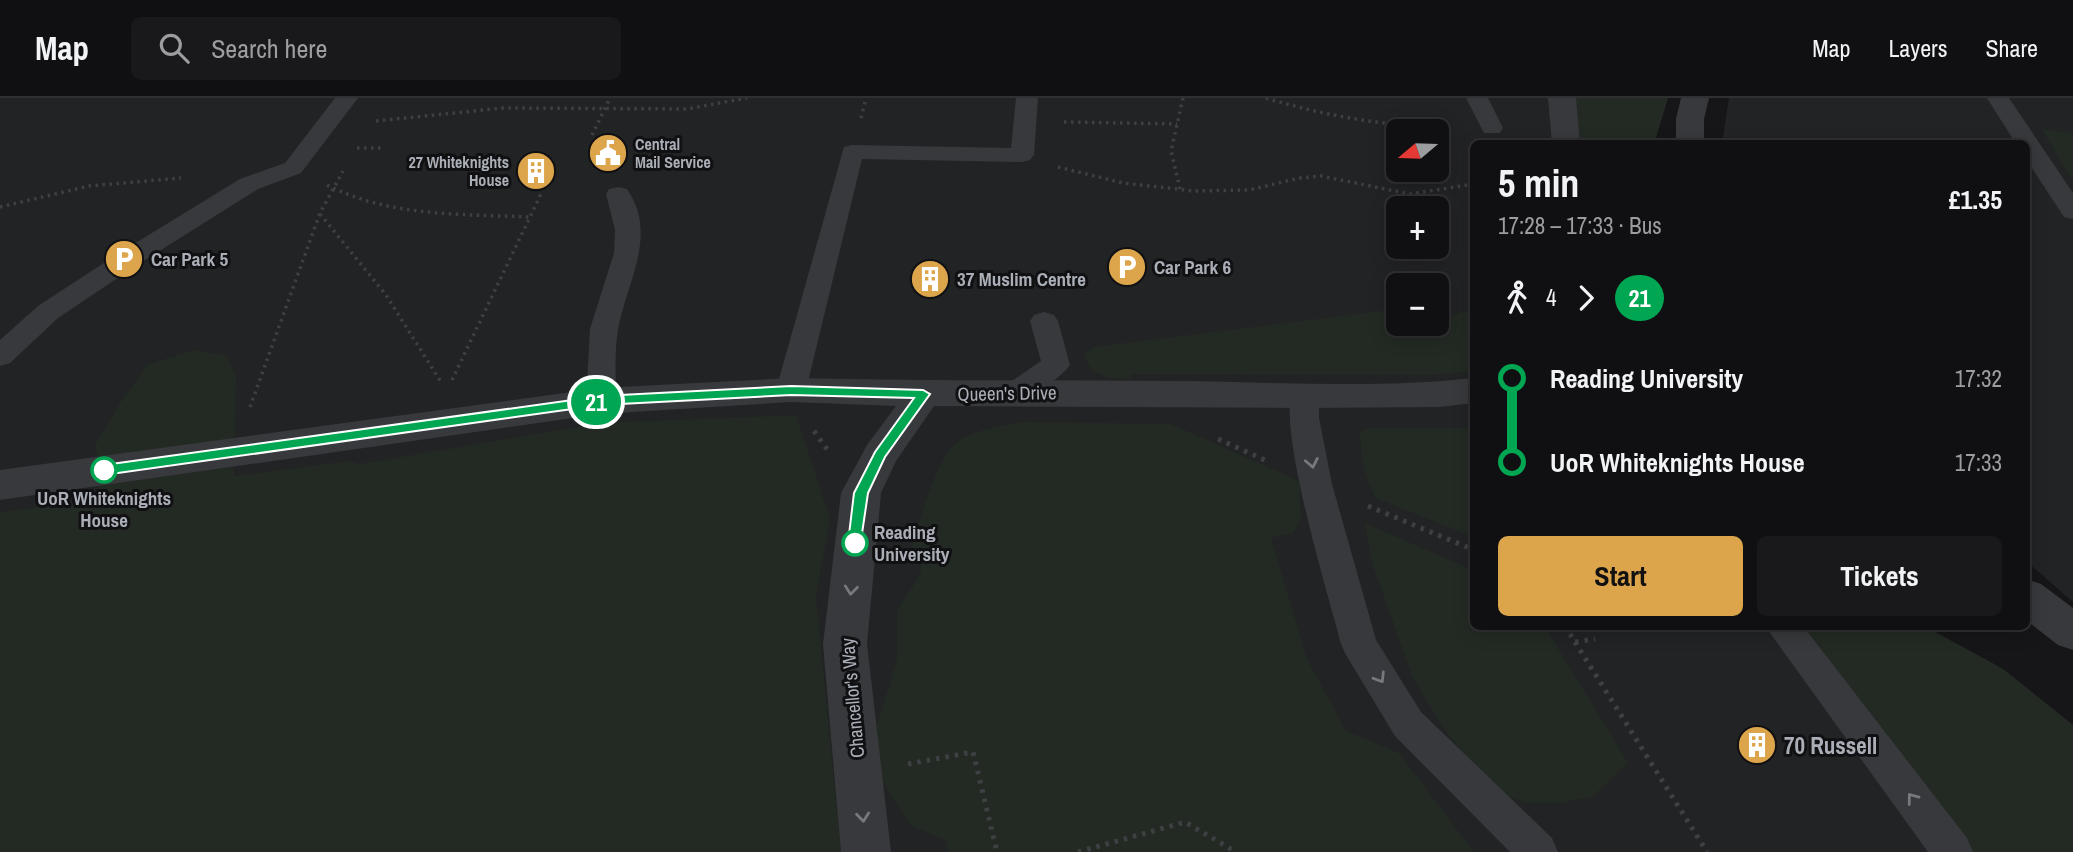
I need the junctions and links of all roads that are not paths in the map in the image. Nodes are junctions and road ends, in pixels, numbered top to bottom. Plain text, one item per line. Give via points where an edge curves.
1 (347, 98) edge
2 (1562, 98) edge
3 (1695, 98) edge
4 (1998, 98) edge
5 (1026, 110) edge
6 (1566, 140) edge
7 (1690, 140) edge
8 (2026, 140) edge
9 (2030, 147) edge
10 (618, 194) dead end
11 (2073, 212) edge
12 (1045, 321) dead end
13 (0, 356) edge
14 (791, 390) junction
15 (1470, 390) edge
16 (1016, 392) junction
17 (923, 394) junction
18 (1304, 395) junction
19 (601, 401) junction
20 (0, 485) edge
21 (2030, 599) edge
22 (1785, 630) edge
23 (2073, 632) edge
24 (866, 852) edge
25 (1538, 852) edge
26 (1953, 852) edge

1 - 13 lane via 292,168 249,184 125,261 48,312
2 - 6 street
3 - 7 street
4 - 8 lane
5 - 14 lane via 1022,155 852,152
9 - 11 lane
10 - 19 lane via 628,230 627,253 604,328
12 - 16 lane via 1056,365
14 - 17 street, Queen's Drive
14 - 19 street, Queen's Drive
15 - 18 street, Queen's Drive
16 - 17 street, Queen's Drive
16 - 18 street, Queen's Drive
17 -> 24 street, Chancellor's Way via 880,455 861,493 845,644
18 -> 25 lane via 1316,484 1359,644 1408,724
19 - 20 street, Queen's Drive
21 - 23 street
26 -> 22 lane

